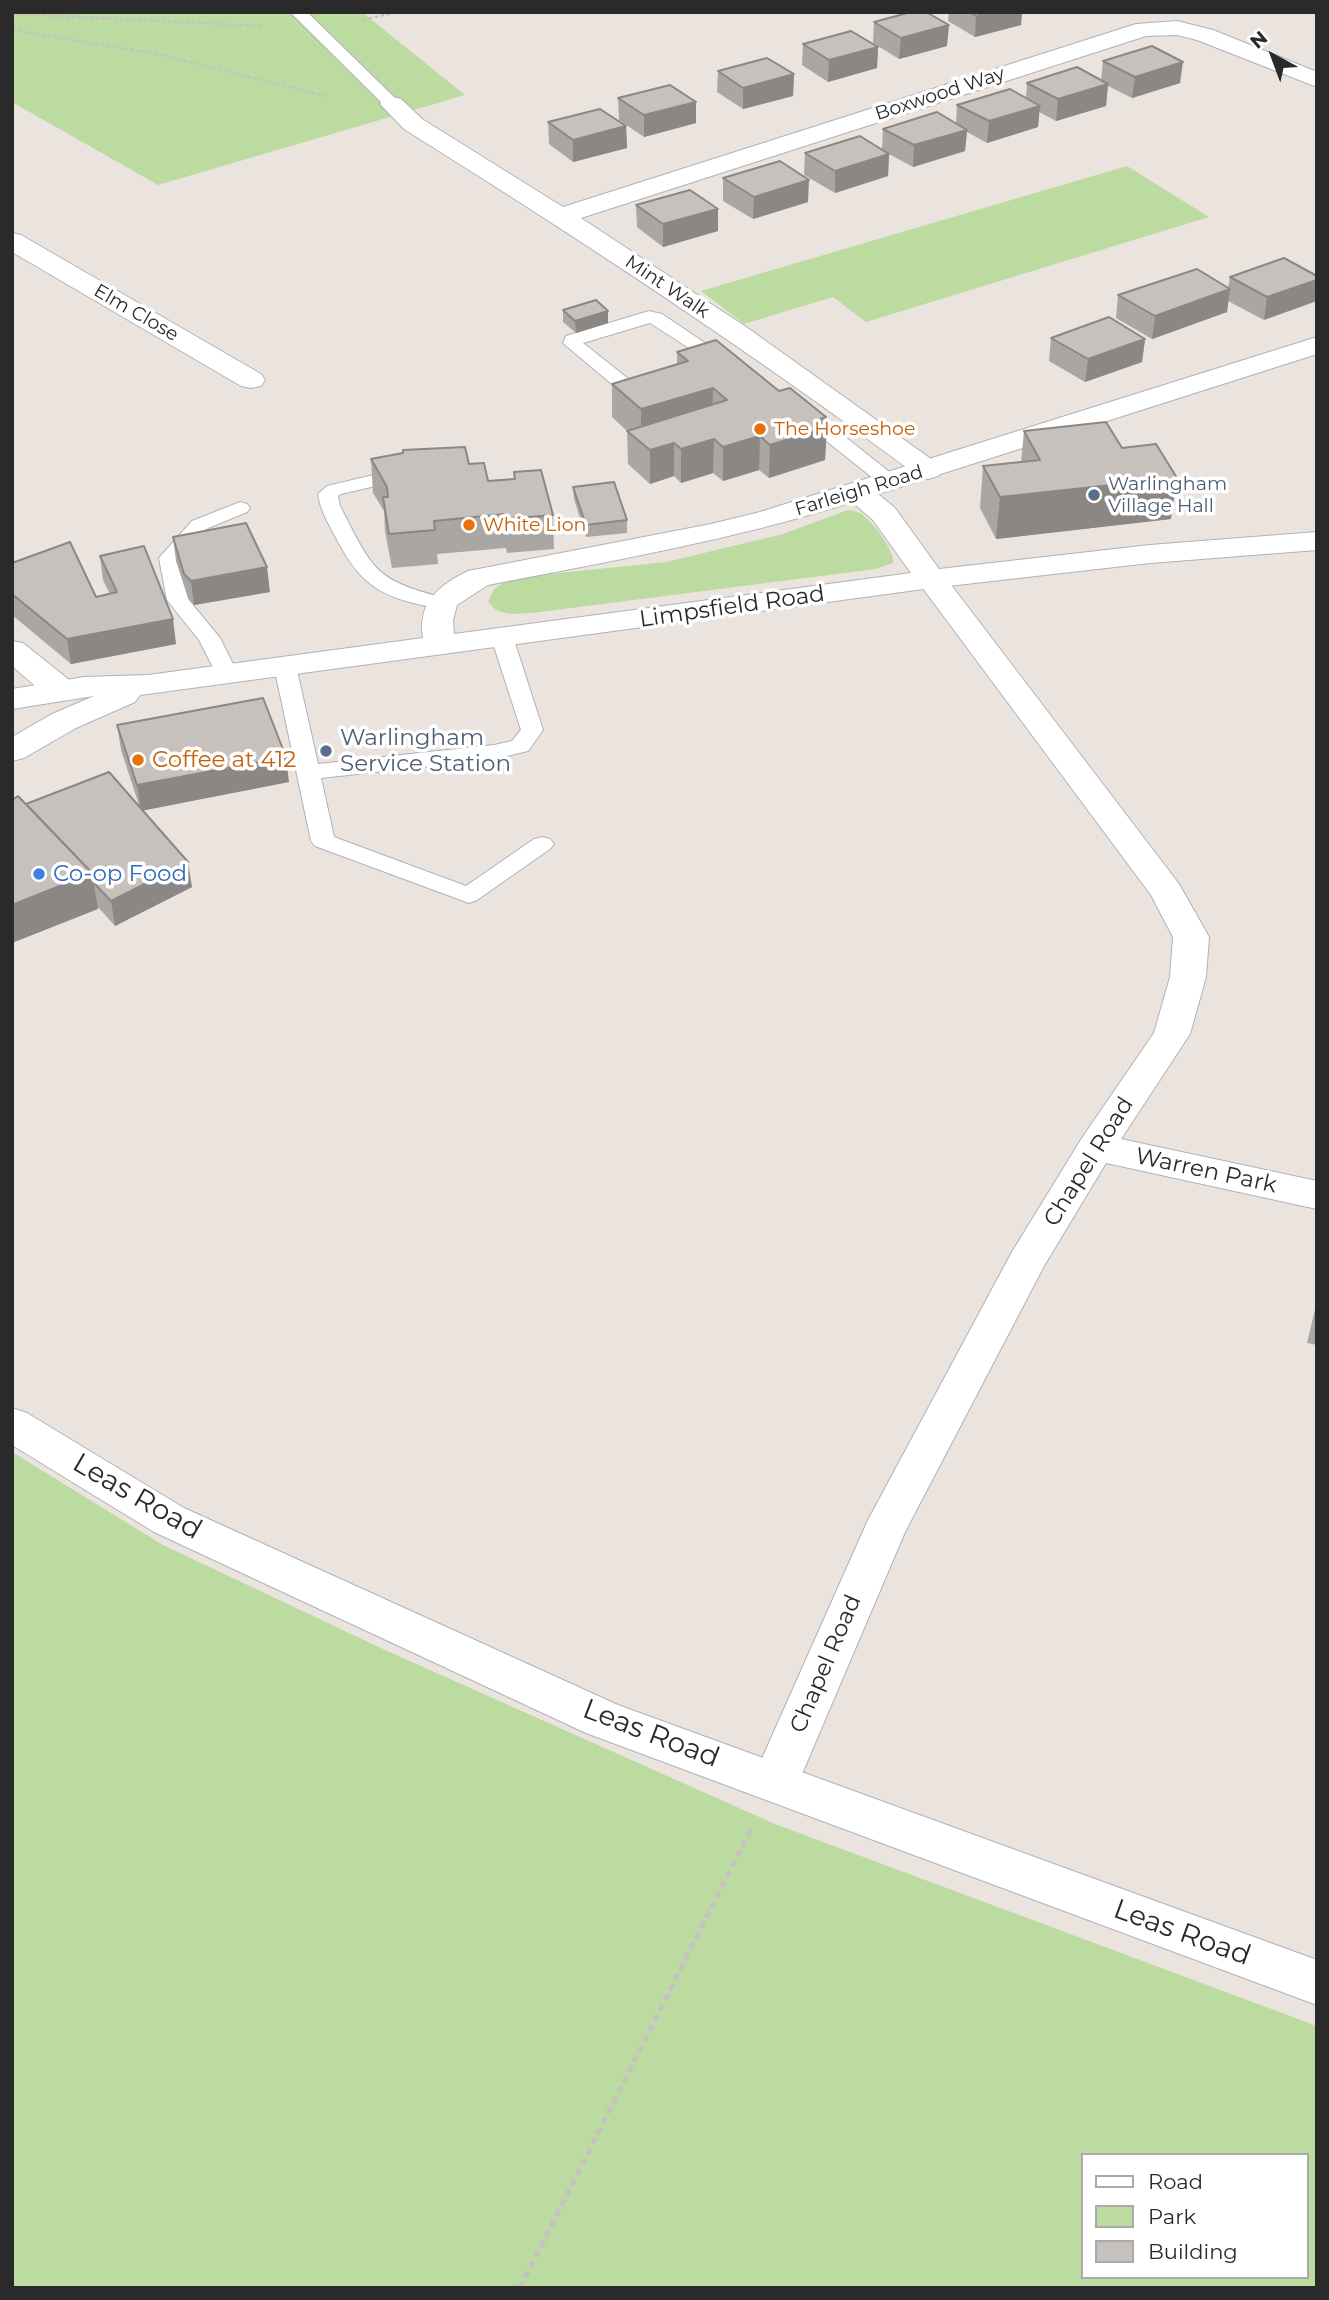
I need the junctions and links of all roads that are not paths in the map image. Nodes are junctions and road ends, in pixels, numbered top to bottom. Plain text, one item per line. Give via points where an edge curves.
1 (298, 12) edge
2 (1317, 80) edge
3 (391, 112) joint
4 (562, 216) junction
5 (15, 245) edge
6 (1317, 345) edge
7 (746, 375) edge
8 (251, 380) dead end
9 (633, 391) edge
10 (785, 400) edge
11 (928, 470) junction
12 (390, 477) edge
13 (890, 482) junction
14 (858, 492) junction
15 (240, 508) dead end
16 (1317, 541) edge
17 (931, 579) junction
18 (441, 603) junction
19 (502, 637) junction
20 (440, 645) junction
21 (12, 650) edge
22 (285, 666) junction
23 (227, 674) junction
24 (148, 685) junction
25 (62, 690) junction
26 (12, 699) edge
27 (12, 751) edge
28 (309, 772) junction
29 (542, 844) dead end
30 (1096, 1147) junction
31 (1317, 1195) edge
32 (12, 1424) edge
33 (776, 1781) junction
34 (1317, 1983) edge

1 - 3 lane
2 - 4 street, Boxwood Way via 1205,35 1177,28 1144,29
3 - 4 street, Mint Walk
4 - 11 street, Mint Walk
5 - 8 street, Elm Close
6 - 11 street, Farleigh Road
7 - 9 lane via 649,317 573,340
10 - 13 lane
11 - 13 street, Farleigh Road
12 - 18 lane via 334,490 328,494 330,506 364,571 374,581 396,593
13 - 14 street, Farleigh Road
14 - 17 street, Chapel Road via 896,528
14 - 18 street, Farleigh Road via 721,530 489,574 463,584
15 - 23 lane via 200,525 169,558 178,600 209,638
16 - 17 street, Limpsfield Road
17 - 19 street, Limpsfield Road
17 - 30 street, Chapel Road via 1167,892 1191,937 1188,977 1172,1034
18 - 20 street via 436,627
19 - 20 street, Limpsfield Road
19 - 28 lane via 532,730 520,746
20 - 22 street, Limpsfield Road
21 - 25 street
22 - 23 street, Limpsfield Road
22 - 28 lane
23 - 24 street, Limpsfield Road
24 - 25 street, Limpsfield Road
24 - 27 street, Limpsfield Road via 64,721
25 - 26 street, Limpsfield Road
28 - 29 lane via 323,841 470,895
30 - 31 street, Warren Park
30 - 33 street, Chapel Road via 1026,1262 883,1532
32 - 33 street, Leas Road via 169,1520 602,1719
33 - 34 street, Leas Road

